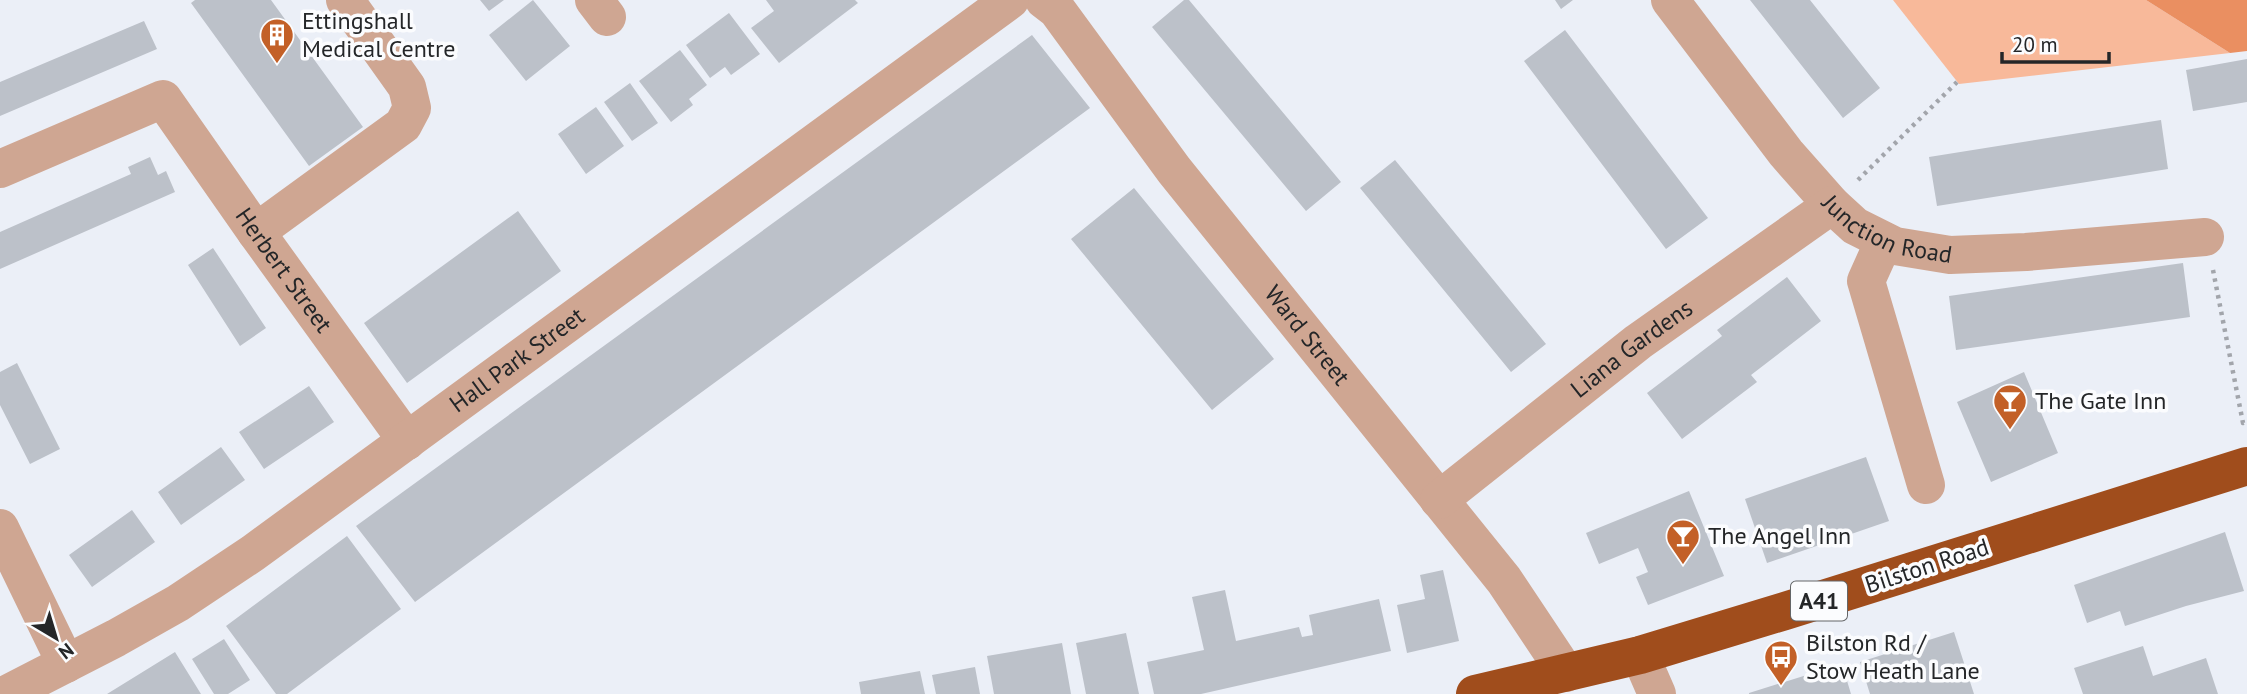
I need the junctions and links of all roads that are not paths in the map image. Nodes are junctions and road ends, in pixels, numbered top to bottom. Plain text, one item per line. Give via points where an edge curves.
1 (345, 0) edge
2 (1010, 0) edge
3 (1044, 0) edge
4 (1670, 0) edge
5 (0, 169) edge
6 (1832, 205) junction
7 (256, 232) junction
8 (2205, 237) road end
9 (1884, 241) junction
10 (407, 440) junction
11 (2247, 466) edge
12 (1926, 485) dead end
13 (1439, 500) junction
14 (0, 528) edge
15 (1640, 655) junction
16 (66, 664) junction
17 (1566, 673) junction
18 (7, 694) edge
19 (1475, 694) edge
20 (1657, 694) edge

1 - 7 street via 407,87 412,107 403,125
2 - 10 street, Hall Park Street
3 - 13 street, Ward Street via 1057,10 1174,170
4 - 6 street, Junction Road via 1786,153
5 - 7 street, Herbert Street via 163,99
6 - 9 street, Junction Road via 1855,226
6 - 13 street, Liana Gardens via 1638,342
7 - 10 street, Herbert Street
8 - 9 street, Junction Road via 1950,255
9 - 12 street via 1866,281
10 - 16 street, Hall Park Street via 178,603
11 - 15 highway, Bilston Road / A41
13 - 17 street, Ward Street via 1504,580
14 - 16 street
15 - 17 highway, Bilston Road / A41
15 - 20 street
16 - 18 street, Hall Park Street
17 - 19 highway, A41

